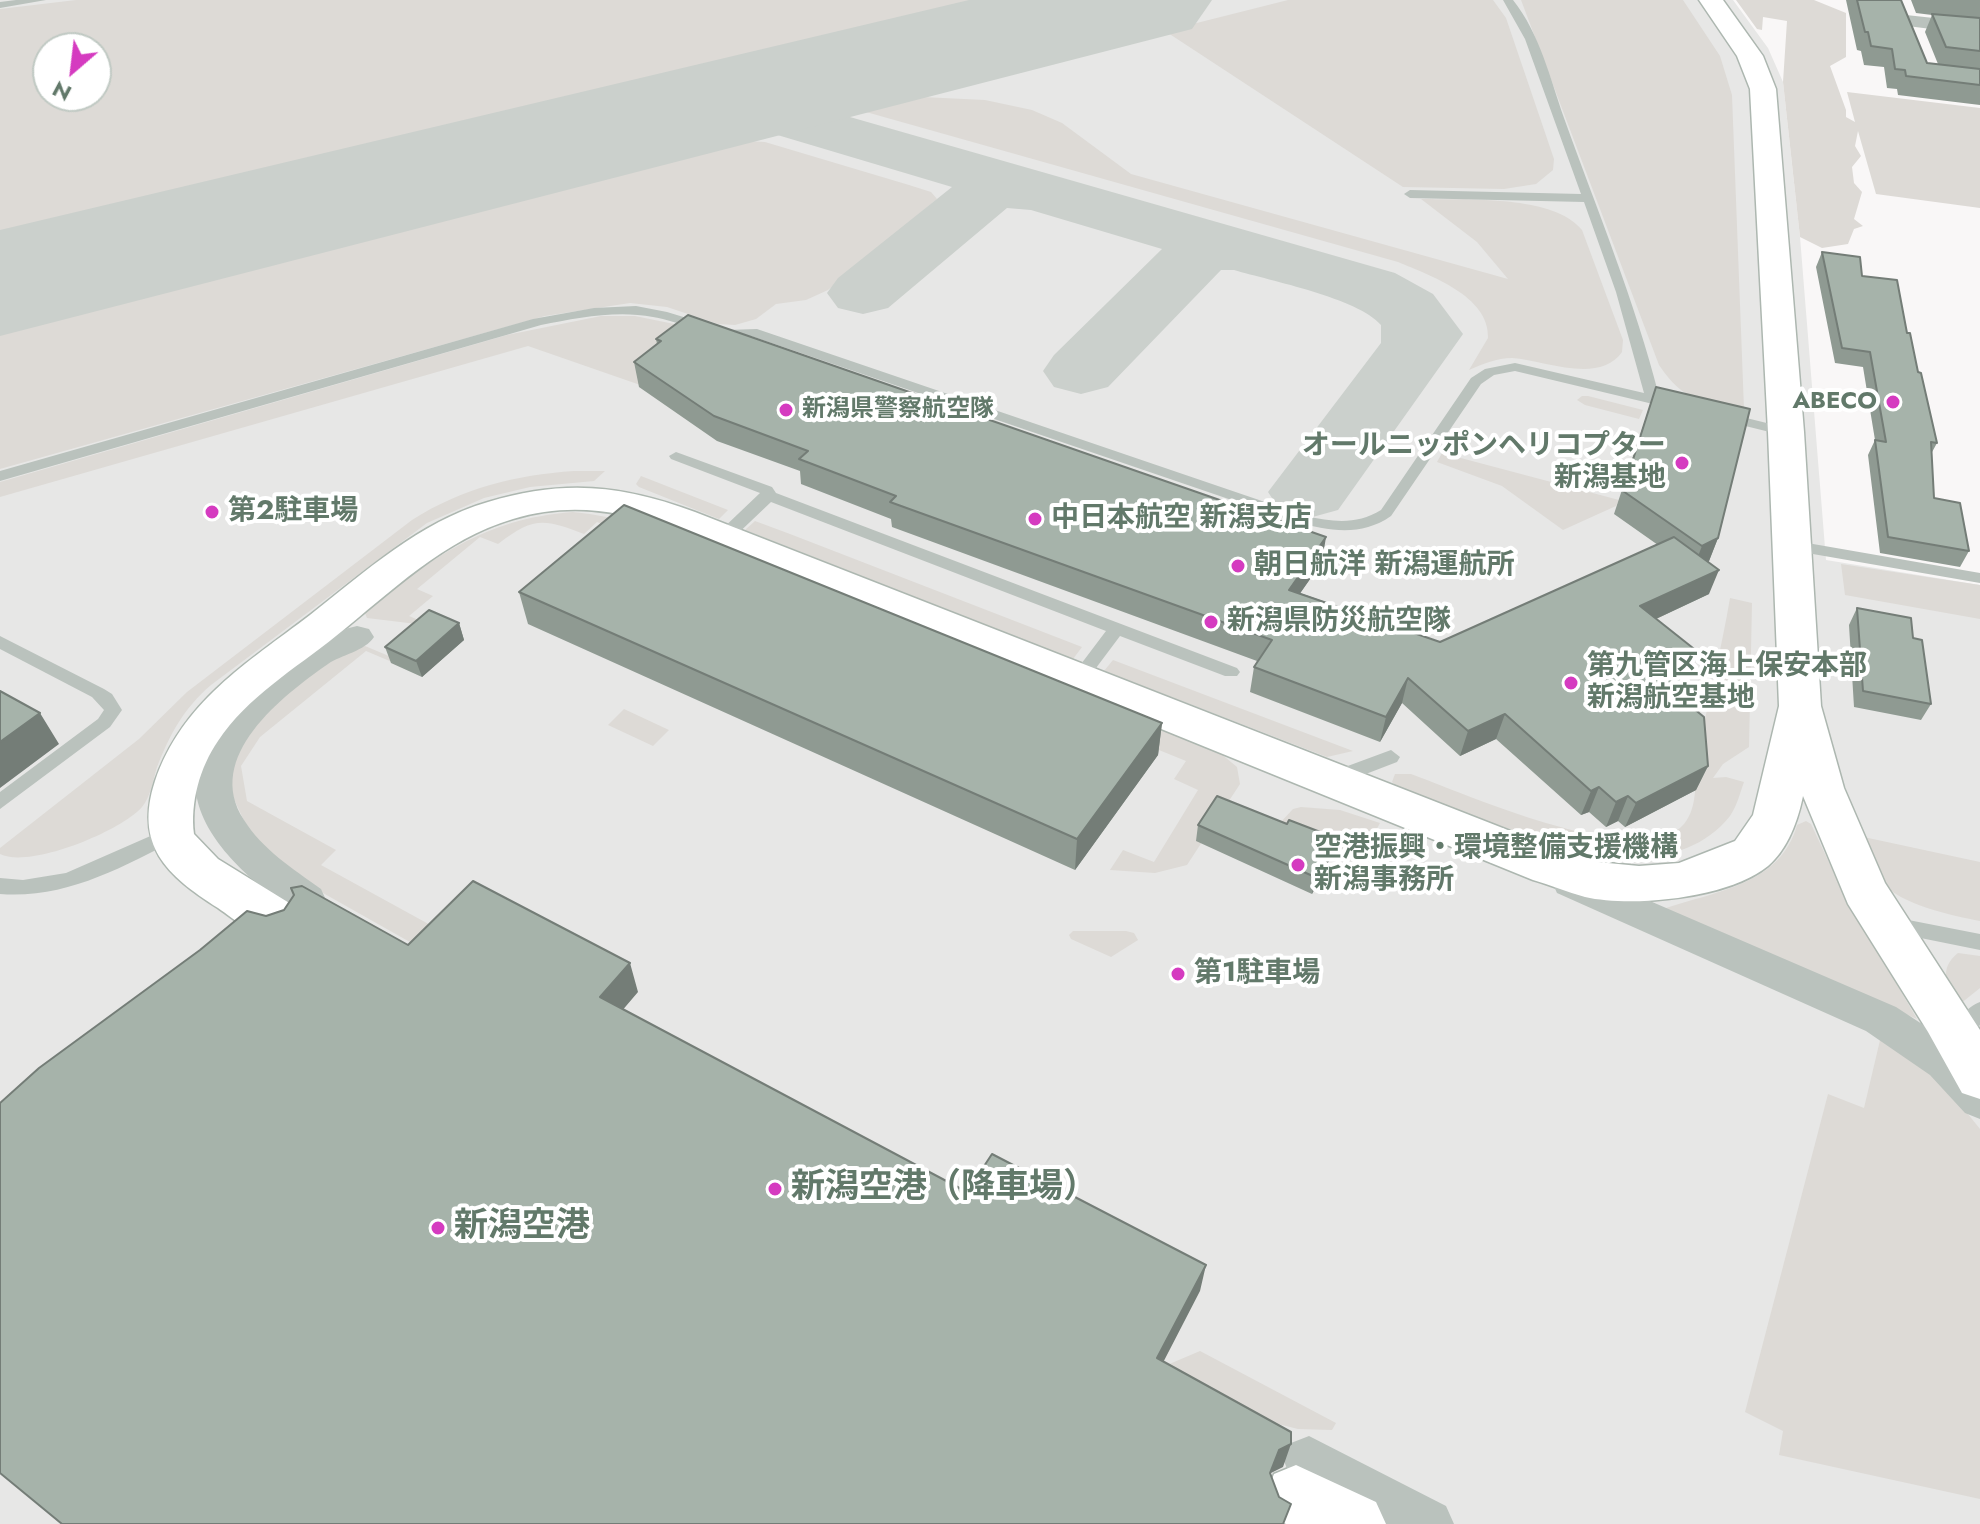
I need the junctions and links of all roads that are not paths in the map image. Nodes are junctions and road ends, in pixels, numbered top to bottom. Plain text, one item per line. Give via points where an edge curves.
1 (41, 0) edge
2 (1508, 0) edge
3 (1711, 0) edge
4 (1898, 0) edge
5 (0, 5) edge
6 (1906, 21) junction
7 (1980, 29) edge
8 (1916, 47) edge
9 (1410, 194) dead end
10 (1588, 198) junction
11 (1653, 400) junction
12 (1786, 432) junction
13 (676, 456) dead end
14 (0, 476) edge
15 (769, 496) junction
16 (724, 537) junction
17 (1790, 545) junction
18 (1980, 578) edge
19 (1117, 629) junction
20 (357, 637) dead end
21 (0, 642) edge
22 (1231, 672) dead end
23 (1078, 680) junction
24 (1800, 706) junction
25 (1391, 757) dead end
26 (1343, 787) junction
27 (0, 802) edge
28 (1393, 806) junction
29 (171, 834) junction
30 (0, 886) edge
31 (295, 911) joint
32 (1886, 923) junction
33 (1980, 942) edge
34 (1968, 1023) edge
35 (1980, 1077) edge
36 (1980, 1100) edge
37 (1327, 1501) edge
38 (1428, 1524) edge

1 - 5 lane
2 - 10 lane via 1533,48
3 - 12 street via 1750,56 1763,89
4 - 6 street
6 - 7 street
6 - 8 street
9 - 10 lane
10 - 11 lane via 1638,339
11 - 12 lane
11 - 14 lane via 1515,367 1490,372 1476,381 1386,513 1368,523 1338,527 1301,519 752,332 725,335 663,314 620,310 538,322
12 - 17 street
13 - 15 lane via 767,490
15 - 16 lane
15 - 19 lane
16 - 23 street
16 - 29 street via 607,499 541,502 468,521 432,542 232,696 204,727 184,763 172,803
17 - 18 lane
17 - 24 street
19 - 22 lane
19 - 23 lane
20 - 31 street via 329,646 241,716 220,753 213,789 216,809
21 - 27 lane via 98,693 113,710 104,723
23 - 26 street
24 - 28 street via 1776,815 1766,837 1751,854 1679,881 1587,879
24 - 32 street via 1843,841
25 - 26 lane via 1351,772
26 - 28 street
28 - 36 street via 1881,1019 1945,1062
29 - 30 lane via 57,884
29 - 31 street via 195,865
32 - 33 lane
32 - 34 street
34 - 35 street
37 - 38 street

